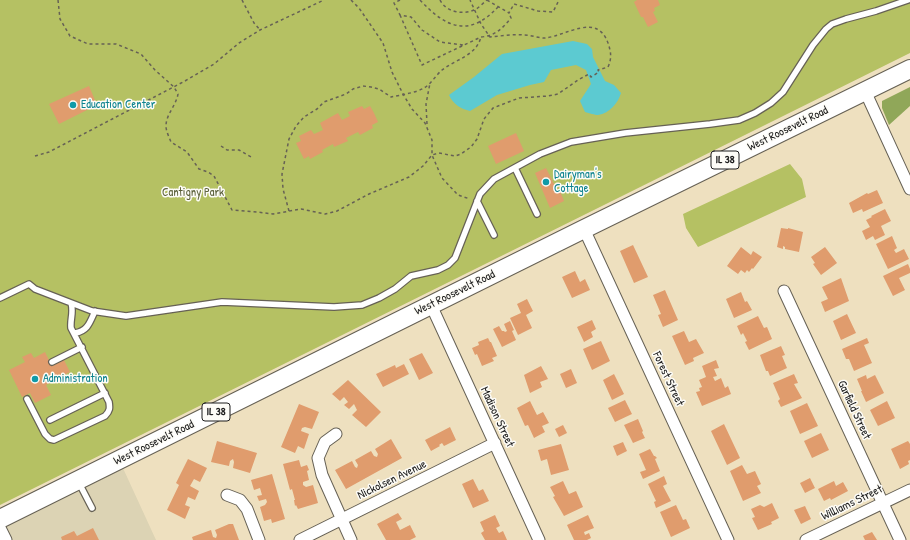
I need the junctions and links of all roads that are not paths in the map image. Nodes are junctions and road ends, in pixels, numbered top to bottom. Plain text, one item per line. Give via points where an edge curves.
1 (908, 0) edge
2 (910, 69) edge
3 (865, 91) junction
4 (515, 168) junction
5 (910, 189) edge
6 (477, 201) junction
7 (537, 214) dead end
8 (584, 229) junction
9 (494, 235) dead end
10 (784, 291) dead end
11 (0, 298) edge
12 (71, 303) junction
13 (431, 305) junction
14 (95, 312) junction
15 (75, 333) junction
16 (82, 347) junction
17 (52, 362) dead end
18 (104, 393) junction
19 (27, 399) dead end
20 (50, 420) dead end
21 (336, 434) dead end
22 (495, 443) junction
23 (78, 480) junction
24 (910, 490) edge
25 (227, 495) dead end
26 (883, 503) junction
27 (92, 508) dead end
28 (0, 519) edge
29 (341, 520) junction
30 (0, 528) edge
31 (6, 540) edge
32 (259, 540) edge
33 (300, 540) edge
34 (351, 540) edge
35 (539, 540) edge
36 (728, 540) edge
37 (806, 540) edge
38 (900, 540) edge

1 - 4 lane via 832,24 813,45 783,92 755,114 739,120 571,142 540,154
2 - 3 main road, West Roosevelt Road / IL 38
3 - 5 street
3 - 8 main road, West Roosevelt Road / IL 38
4 - 6 lane via 494,179
4 - 7 lane
6 - 9 lane
6 - 14 lane via 455,258 448,265 411,276 384,295 362,305 334,307 222,302 126,316
8 - 13 main road, West Roosevelt Road / IL 38
8 - 36 street, Forest Street
10 - 26 street, Garfield Street
11 - 12 lane via 29,284 35,289
12 - 14 lane
12 - 15 lane via 73,309 70,322
13 - 22 street, Madison Street
13 - 23 main road, West Roosevelt Road / IL 38
14 - 15 lane via 88,326
15 - 16 lane
16 - 17 lane
16 - 18 lane
18 - 19 lane via 110,408 105,416 54,440 45,434
18 - 20 lane
21 - 29 street via 325,442 318,458 322,475
22 - 29 street, Nickolsen Avenue
22 - 35 street, Madison Street
23 - 27 lane
23 - 28 main road, West Roosevelt Road / IL 38
24 - 26 street, Williams Street
25 - 32 street via 240,500 247,509
26 - 37 street, Williams Street
26 - 38 street, Garfield Street
29 - 33 street, Nickolsen Avenue
29 - 34 street
30 - 31 street

